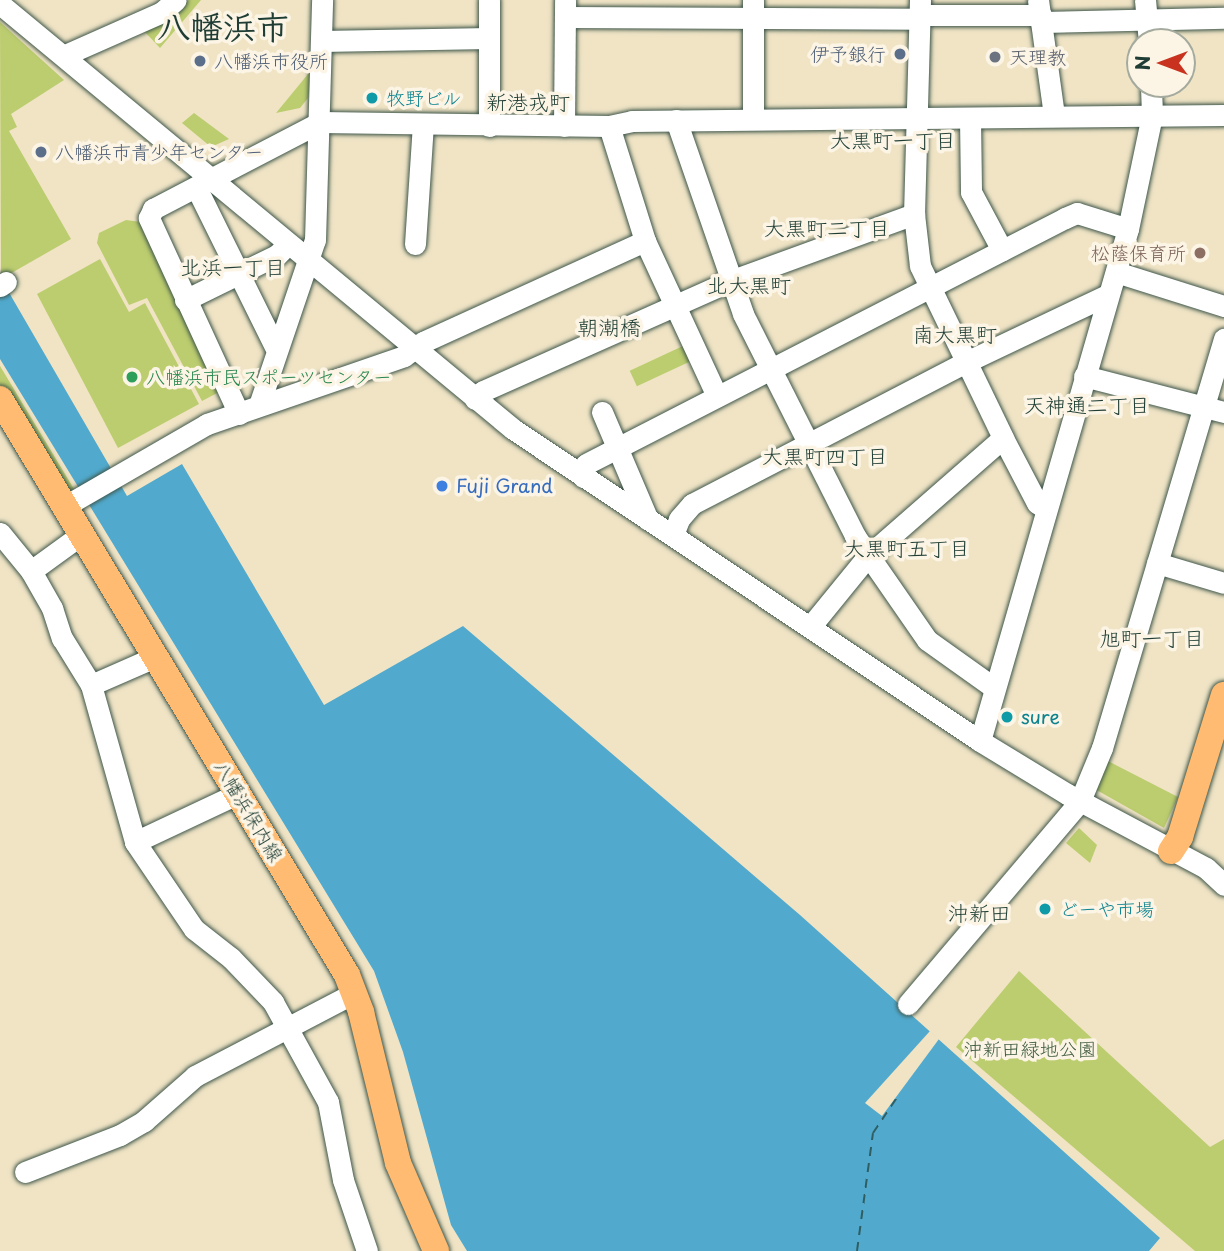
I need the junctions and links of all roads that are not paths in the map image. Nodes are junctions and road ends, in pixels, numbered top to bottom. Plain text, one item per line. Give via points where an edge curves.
1 (176, 0) edge
2 (322, 0) edge
3 (489, 0) edge
4 (0, 4) edge
5 (565, 9) edge
6 (753, 9) edge
7 (1146, 9) edge
8 (920, 11) edge
9 (1040, 12) edge
10 (1224, 18) edge
11 (1148, 28) edge
12 (489, 38) junction
13 (321, 41) junction
14 (65, 55) junction
15 (1151, 98) edge
16 (1152, 115) junction
17 (1224, 115) edge
18 (1054, 116) junction
19 (916, 118) junction
20 (970, 118) junction
21 (753, 119) junction
22 (676, 120) junction
23 (320, 122) junction
24 (423, 125) junction
25 (489, 126) junction
26 (564, 126) junction
27 (609, 126) junction
28 (203, 183) junction
29 (914, 214) junction
30 (1128, 229) junction
31 (645, 241) junction
32 (288, 244) junction
33 (415, 244) dead end
34 (1002, 250) junction
35 (308, 260) junction
36 (1116, 271) junction
37 (240, 273) junction
38 (730, 281) junction
39 (927, 287) junction
40 (1107, 295) junction
41 (184, 300) junction
42 (676, 305) junction
43 (1224, 306) edge
44 (1224, 339) edge
45 (275, 347) junction
46 (414, 350) junction
47 (964, 363) junction
48 (771, 368) junction
49 (1084, 376) junction
50 (717, 396) junction
51 (0, 399) edge
52 (475, 399) junction
53 (1215, 409) edge
54 (249, 410) junction
55 (602, 412) dead end
56 (1003, 438) junction
57 (810, 443) junction
58 (618, 448) junction
59 (583, 477) junction
60 (72, 501) junction
61 (1045, 508) junction
62 (648, 520) junction
63 (0, 533) edge
64 (82, 534) junction
65 (673, 536) junction
66 (868, 556) junction
67 (1157, 563) junction
68 (31, 571) junction
69 (1224, 583) edge
70 (810, 627) junction
71 (156, 656) junction
72 (90, 685) junction
73 (993, 687) junction
74 (1223, 704) edge
75 (980, 741) junction
76 (239, 793) junction
77 (1080, 800) junction
78 (135, 842) junction
79 (1171, 851) junction
80 (1224, 885) edge
81 (354, 993) junction
82 (908, 1004) dead end
83 (288, 1028) junction
84 (25, 1172) dead end
85 (367, 1251) edge
86 (436, 1251) edge

1 - 14 street via 162,12
2 - 13 street
3 - 12 street
4 - 14 street
5 - 6 street
5 - 26 street
6 - 8 street
6 - 21 street
7 - 9 street
7 - 10 street
7 - 11 street
8 - 9 street
8 - 19 street
9 - 18 street
12 - 13 street
12 - 25 street
13 - 23 street
14 - 28 street
15 - 16 street
16 - 17 street
16 - 18 street
16 - 30 street
18 - 20 street
19 - 20 street
19 - 21 street
19 - 29 street
20 - 34 street via 971,192
21 - 22 street
22 - 27 street
22 - 38 street
23 - 24 street
23 - 28 street
23 - 35 street via 315,240
24 - 25 street
24 - 33 street
25 - 26 street
26 - 27 street
27 - 31 street
28 - 32 street
28 - 37 street
28 - 41 street via 153,209 149,218
29 - 38 street
29 - 39 street
30 - 34 street via 1077,213
30 - 36 street
31 - 42 street
31 - 46 street
32 - 35 street
32 - 37 street via 276,256
34 - 39 street
35 - 45 street
35 - 46 street
36 - 40 street
36 - 43 street
37 - 41 street
37 - 45 street
38 - 42 street
38 - 48 street
39 - 47 street
39 - 48 street
40 - 47 street
40 - 49 street
41 - 54 street
42 - 50 street
42 - 52 street via 483,391
44 - 53 street
45 - 54 street
46 - 52 street
46 - 54 street
47 - 56 street
47 - 57 street
48 - 50 street
48 - 57 street
49 - 53 street
49 - 61 street
50 - 58 street
51 - 60 main road, 八幡浜保内線
52 - 59 street
53 - 67 street
54 - 60 street via 175,440
55 - 58 street
56 - 61 street via 1037,503
56 - 66 street
57 - 65 street via 692,504 678,519
57 - 66 street
58 - 59 street via 586,464
58 - 62 street
59 - 62 street
60 - 64 main road, 八幡浜保内線
61 - 73 street
62 - 65 street
63 - 68 street
64 - 68 street
64 - 71 main road, 八幡浜保内線
65 - 70 street
66 - 70 street
66 - 73 street via 927,640
67 - 69 street
67 - 77 street via 1102,748
68 - 72 street
70 - 75 street
71 - 72 street
71 - 76 main road, 八幡浜保内線
72 - 78 street
73 - 75 street
74 - 79 main road via 1180,837
75 - 77 street
76 - 78 street
76 - 81 main road, 八幡浜保内線
77 - 79 street
77 - 82 street
78 - 83 street via 194,929 273,1002
79 - 80 street via 1206,868
81 - 83 street
81 - 86 main road, 八幡浜保内線 via 398,1163
83 - 84 street via 195,1076 120,1135
83 - 85 street via 328,1102 343,1180

